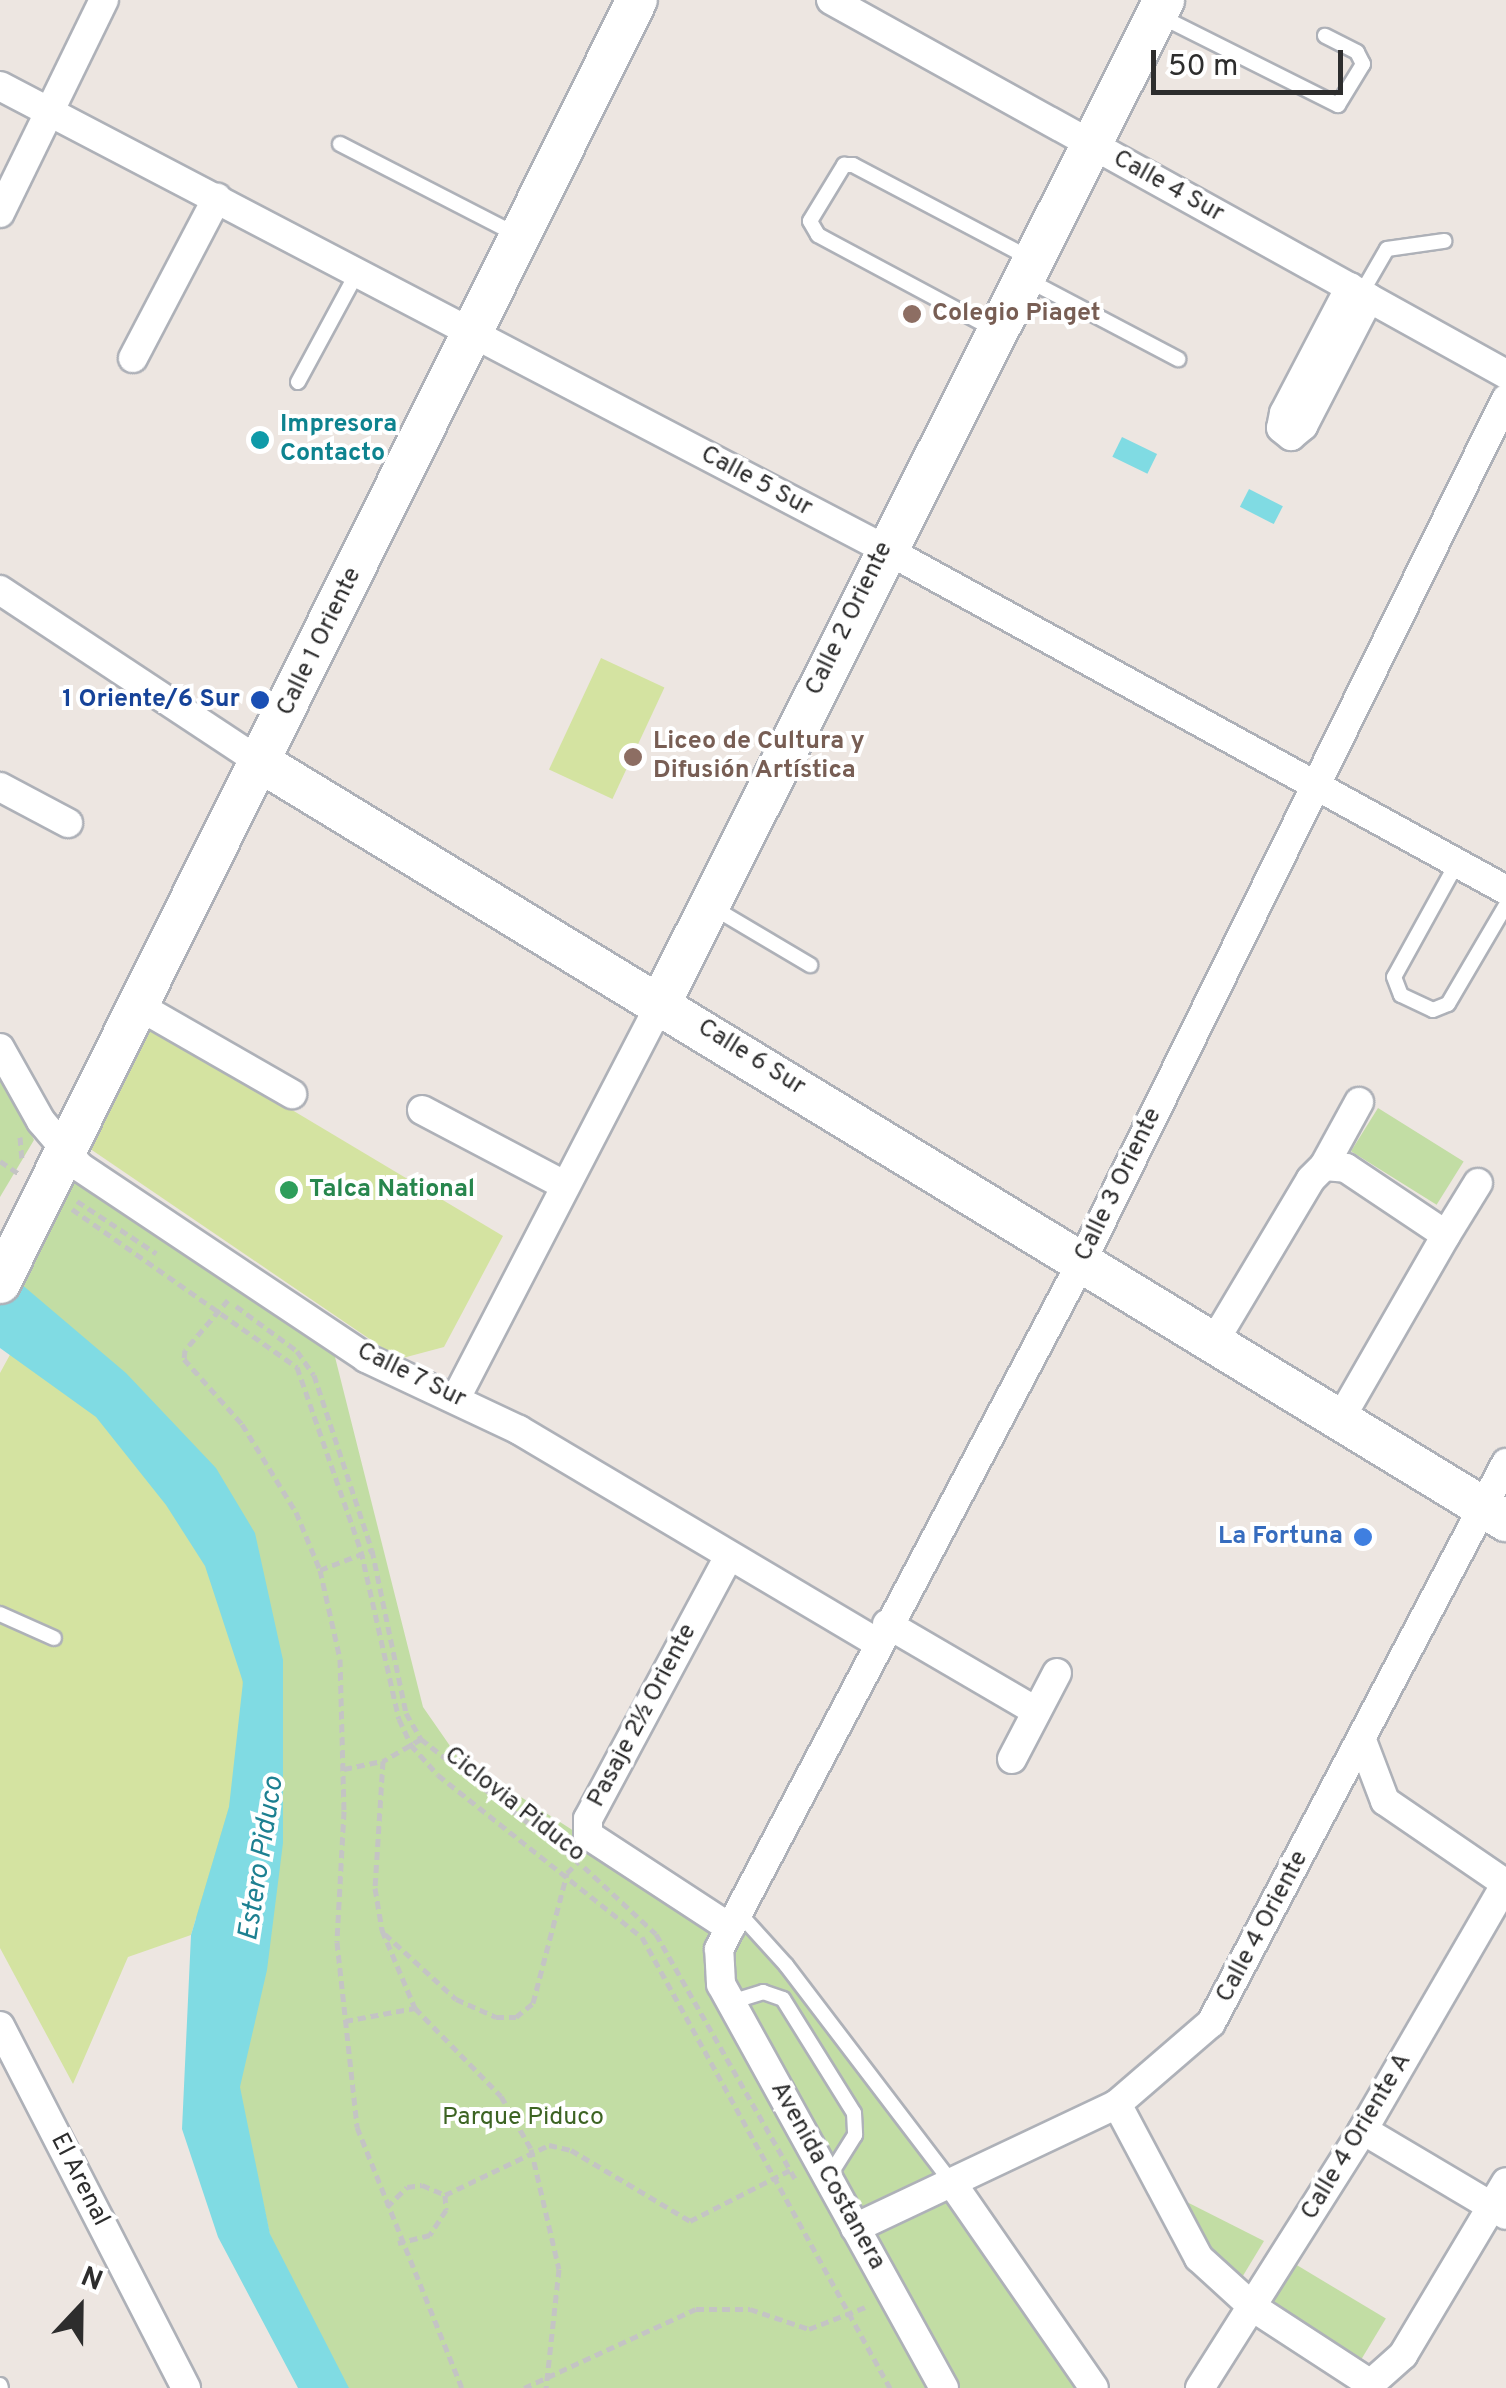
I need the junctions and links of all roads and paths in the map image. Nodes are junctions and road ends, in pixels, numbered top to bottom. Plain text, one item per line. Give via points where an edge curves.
1 (104, 0) edge
2 (637, 0) edge
3 (831, 0) edge
4 (1160, 7) edge
5 (1326, 36) dead end
6 (0, 86) edge
7 (50, 112) junction
8 (340, 144) dead end
9 (1090, 144) junction
10 (217, 198) junction
11 (0, 212) edge
12 (520, 237) junction
13 (1444, 240) dead end
14 (1027, 268) junction
15 (358, 273) junction
16 (1360, 293) junction
17 (996, 330) junction
18 (472, 333) junction
19 (133, 358) dead end
20 (1178, 359) dead end
21 (1506, 374) edge
22 (298, 382) dead end
23 (1506, 399) edge
24 (884, 549) junction
25 (0, 590) edge
26 (260, 762) junction
27 (1315, 784) junction
28 (0, 787) edge
29 (68, 824) dead end
30 (1457, 862) junction
31 (1506, 890) edge
32 (708, 905) junction
33 (1506, 905) edge
34 (810, 964) dead end
35 (660, 1002) junction
36 (137, 1005) junction
37 (0, 1048) edge
38 (292, 1094) dead end
39 (1359, 1102) dead end
40 (422, 1110) dead end
41 (18, 1126) dead end
42 (0, 1161) edge
43 (1324, 1166) junction
44 (42, 1176) junction
45 (1478, 1183) dead end
46 (564, 1185) junction
47 (1446, 1235) junction
48 (165, 1258) dead end
49 (1080, 1265) junction
50 (0, 1282) edge
51 (212, 1290) dead end
52 (228, 1300) junction
53 (220, 1309) junction
54 (1212, 1345) junction
55 (456, 1398) junction
56 (1338, 1420) junction
57 (1506, 1463) edge
58 (1494, 1514) edge
59 (372, 1550) junction
60 (361, 1551) junction
61 (729, 1556) junction
62 (320, 1570) junction
63 (0, 1614) edge
64 (882, 1633) junction
65 (54, 1638) dead end
66 (1057, 1673) dead end
67 (1036, 1711) junction
68 (420, 1739) junction
69 (1363, 1743) junction
70 (410, 1745) junction
71 (1012, 1759) dead end
72 (383, 1760) junction
73 (344, 1769) junction
74 (578, 1862) junction
75 (568, 1873) junction
76 (1506, 1884) edge
77 (734, 1920) junction
78 (382, 1930) junction
79 (715, 1962) joint
80 (731, 2002) junction
81 (416, 2008) junction
82 (345, 2021) junction
83 (0, 2026) edge
84 (1117, 2104) junction
85 (1362, 2130) junction
86 (531, 2149) junction
87 (790, 2170) junction
88 (773, 2178) junction
89 (828, 2178) junction
90 (952, 2184) junction
91 (799, 2185) dead end
92 (445, 2194) junction
93 (1501, 2201) edge
94 (386, 2208) junction
95 (855, 2228) junction
96 (398, 2243) junction
97 (860, 2291) dead end
98 (868, 2306) junction
99 (1254, 2308) junction
100 (850, 2314) junction
101 (877, 2321) dead end
102 (546, 2375) junction
103 (1367, 2386) edge
104 (186, 2388) edge
105 (462, 2388) edge
106 (524, 2388) edge
107 (546, 2388) edge
108 (890, 2388) edge
109 (944, 2388) edge
110 (1094, 2388) edge
111 (1200, 2388) edge

1 - 7 street
2 - 12 street, Calle 1 Oriente
3 - 9 street, Calle 4 Sur
4 - 5 lane via 1338,105 1363,64 1356,52
4 - 9 street, Calle 2 Oriente
6 - 7 street, Calle 5 Sur
7 - 10 street, Calle 5 Sur
7 - 11 street
8 - 12 lane
9 - 14 street, Calle 2 Oriente
9 - 16 street, Calle 4 Sur
10 - 15 street, Calle 5 Sur
10 - 19 street
12 - 18 street, Calle 1 Oriente
13 - 16 lane via 1387,249
14 - 17 street, Calle 2 Oriente
14 - 17 lane via 853,165 844,166 810,221 818,235
14 - 20 lane
15 - 18 street, Calle 5 Sur
15 - 22 lane
16 - 21 street, Calle 4 Sur
17 - 24 street, Calle 2 Oriente
18 - 24 street, Calle 5 Sur
18 - 26 street, Calle 1 Oriente
23 - 27 street, Calle 3 Oriente
24 - 27 street, Calle 5 Sur
24 - 32 street, Calle 2 Oriente
25 - 26 street, Calle 6 Sur
26 - 35 street, Calle 6 Sur
26 - 36 street, Calle 1 Oriente
27 - 30 street, Calle 5 Sur
27 - 49 street, Calle 3 Oriente
28 - 29 street
30 - 31 street, Calle 5 Sur
30 - 33 lane via 1394,977 1402,995 1433,1010 1448,1004
32 - 34 lane
32 - 35 street, Calle 2 Oriente
35 - 46 street, Calle 2 Oriente
35 - 49 street, Calle 6 Sur
36 - 38 street
36 - 44 street, Calle 1 Oriente
37 - 44 street, Calle 7 Sur
39 - 43 street
40 - 46 street
41 - 44 path
42 - 44 path
43 - 47 street via 1346,1168
43 - 54 street
44 - 48 path
44 - 50 street, Calle 1 Oriente
44 - 53 path, Ciclovia Piduco
44 - 55 street, Calle 7 Sur via 366,1358
45 - 47 street
46 - 55 street, Calle 2 Oriente
47 - 56 street
49 - 54 street, Calle 6 Sur
49 - 64 street, Calle 3 Oriente
51 - 52 path
52 - 53 path
52 - 59 path via 298,1351 314,1375
53 - 60 path, Ciclovia Piduco via 297,1367
53 - 62 path via 184,1359 242,1424 296,1512
54 - 56 street, Calle 6 Sur
55 - 61 street, Calle 7 Sur
56 - 58 street, Calle 6 Sur
57 - 58 street, Calle 4 Oriente
58 - 69 street, Calle 4 Oriente
59 - 60 path
59 - 68 path via 406,1713
60 - 62 path
60 - 70 path, Ciclovia Piduco
61 - 64 street, Calle 7 Sur
61 - 77 street, Pasaje 2½ Oriente via 588,1819 588,1835
62 - 73 path via 340,1659
63 - 65 lane
64 - 67 street, Calle 7 Sur
64 - 77 street, Calle 3 Oriente
66 - 67 street
67 - 71 street
68 - 70 path
68 - 74 path
69 - 76 street via 1385,1800
69 - 84 street, Calle 4 Oriente via 1212,2023
70 - 72 path
70 - 75 path, Ciclovia Piduco via 438,1775
72 - 73 path
72 - 78 path via 375,1888
73 - 82 path via 338,1942
74 - 75 path
74 - 87 path via 656,1934
75 - 78 path via 534,2003 516,2017 496,2017 456,1999
75 - 88 path, Ciclovia Piduco via 642,1937
76 - 85 street, Calle 4 Oriente A
77 - 79 street, Calle 3 Oriente
77 - 90 lane via 786,1965
78 - 81 path
79 - 80 street, Avenida Costanera
80 - 89 street, Avenida Costanera
80 - 89 lane via 763,1992 783,1999 854,2113 855,2135
81 - 82 path
81 - 86 path via 502,2096
82 - 94 path via 358,2127
83 - 104 street, El Arenal
84 - 90 street, Calle 4 Oriente
84 - 99 street via 1199,2258
85 - 93 street
85 - 99 street, Calle 4 Oriente A
86 - 88 path via 571,2150 690,2222
86 - 92 path
86 - 102 path via 559,2269
87 - 88 path
87 - 91 path
88 - 100 path, Ciclovia Piduco
89 - 95 street, Avenida Costanera
90 - 95 street, Calle 4 Oriente
90 - 110 street
92 - 94 path via 422,2184 408,2187
92 - 96 path via 446,2210 430,2235
93 - 103 street via 1403,2354
94 - 96 path
95 - 109 street, Avenida Costanera
96 - 105 path
97 - 98 path
98 - 100 path
98 - 101 path
99 - 103 street
99 - 111 street, Calle 4 Oriente A
100 - 102 path via 809,2329 750,2310 696,2309
100 - 108 path, Ciclovia Piduco
102 - 106 path
102 - 107 path

